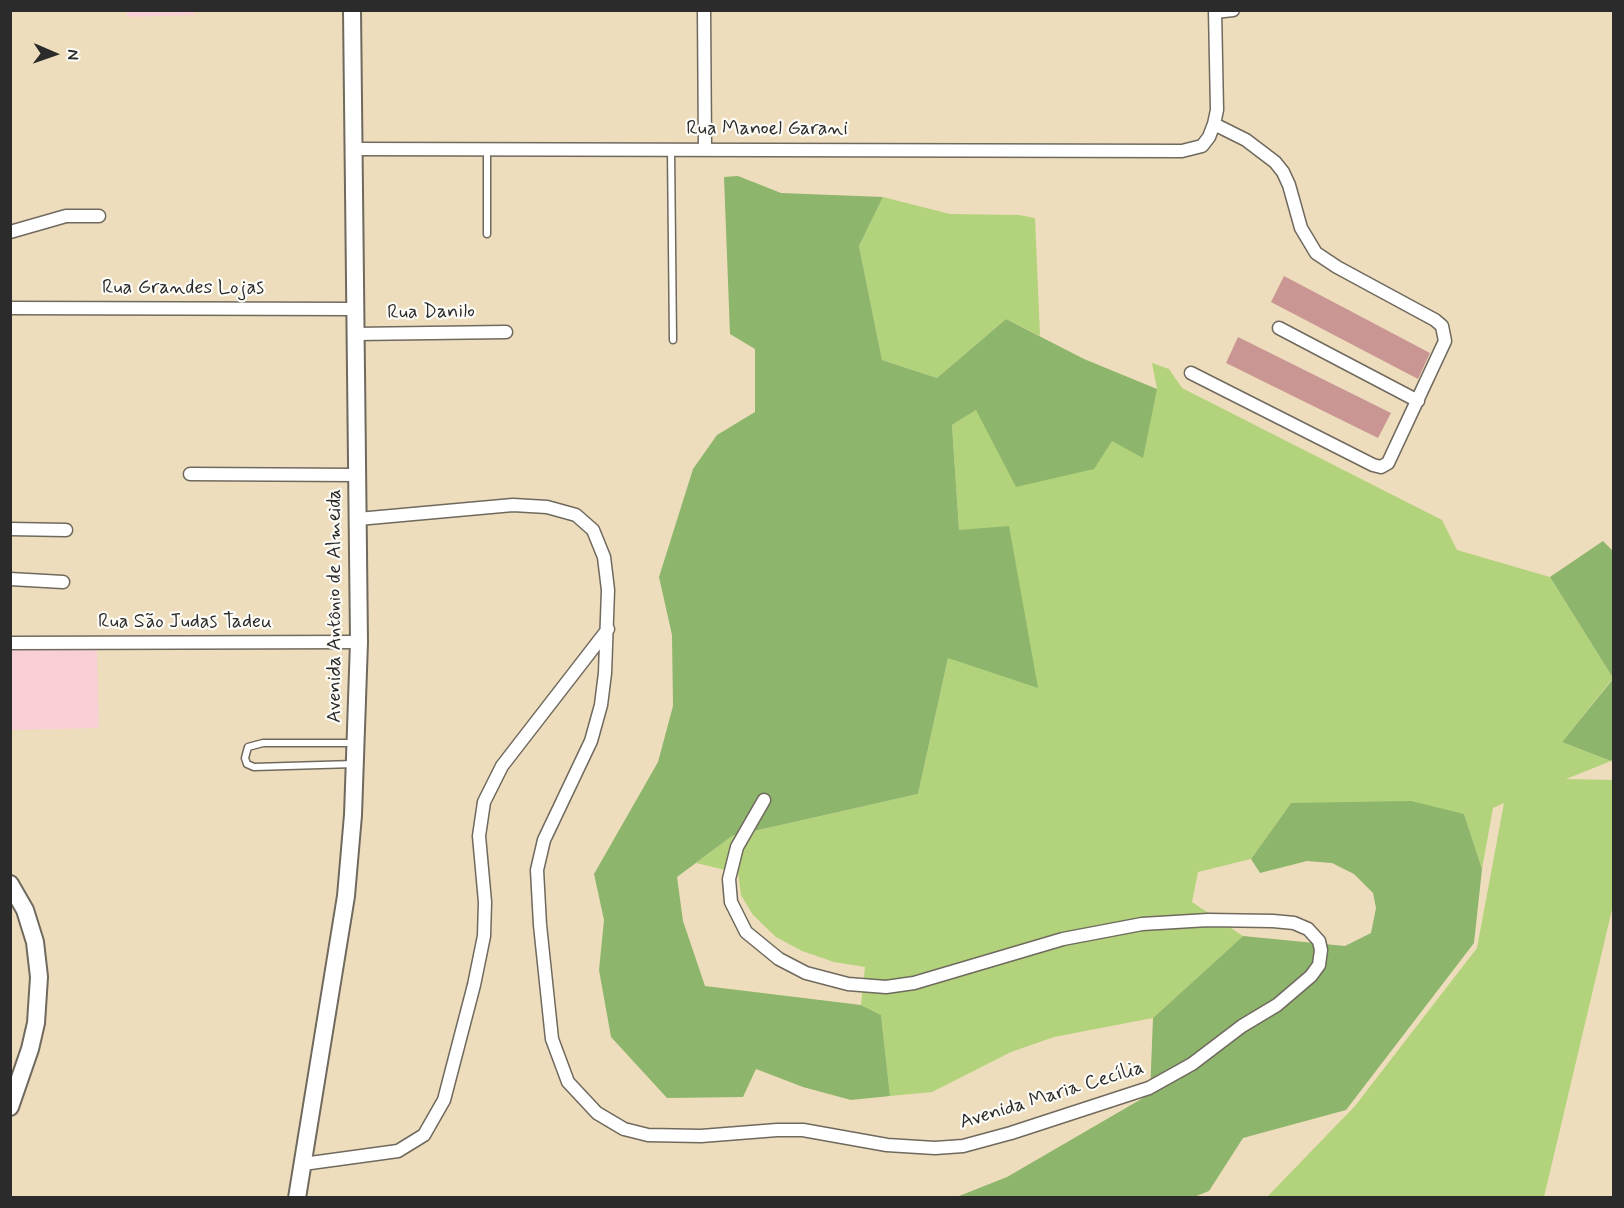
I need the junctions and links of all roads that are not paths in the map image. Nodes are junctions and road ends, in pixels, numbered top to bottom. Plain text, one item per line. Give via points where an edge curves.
1 (352, 10) edge
2 (704, 10) edge
3 (1233, 10) edge
4 (1215, 11) edge
5 (1214, 124) junction
6 (352, 149) junction
7 (671, 149) junction
8 (705, 149) junction
9 (487, 151) junction
10 (99, 216) dead end
11 (10, 232) edge
12 (487, 234) dead end
13 (10, 308) edge
14 (355, 309) junction
15 (1279, 328) dead end
16 (506, 332) dead end
17 (355, 334) junction
18 (673, 340) dead end
19 (1191, 373) dead end
20 (1418, 401) junction
21 (190, 474) dead end
22 (357, 475) junction
23 (358, 519) junction
24 (10, 529) edge
25 (66, 530) dead end
26 (10, 579) edge
27 (63, 582) dead end
28 (608, 629) junction
29 (359, 642) junction
30 (10, 643) edge
31 (356, 743) junction
32 (355, 764) junction
33 (764, 800) dead end
34 (12, 888) edge
35 (10, 1107) edge
36 (303, 1164) junction
37 (297, 1197) edge

1 - 6 street, Avenida Antônio de Almeida
2 - 8 street
3 - 4 street
4 - 5 street
5 - 8 street, Rua Manoel Garani via 1202,146 1182,151
5 - 20 street via 1246,140 1283,172 1300,228 1316,253 1442,326 1443,347
6 - 9 street, Rua Manoel Garani
6 - 14 street, Avenida Antônio de Almeida
7 - 8 street, Rua Manoel Garani
7 - 9 street, Rua Manoel Garani
7 - 18 lane
9 - 12 lane
10 - 11 street via 58,218
13 - 14 street, Rua Grandes Lojas
14 - 17 street, Avenida Antônio de Almeida
15 - 20 street
16 - 17 street, Rua Danilo
17 - 22 street, Avenida Antônio de Almeida
19 - 20 street via 1377,467 1388,463
21 - 22 street
22 - 23 street, Avenida Antônio de Almeida
23 - 28 street, Avenida Maria Cecília via 513,505 547,507 576,515 593,530 604,557
23 - 29 street, Avenida Antônio de Almeida
24 - 25 street
26 - 27 street
28 - 33 street, Avenida Maria Cecília via 601,705 591,741 544,840 537,870 552,1039 568,1082 597,1113 624,1129 648,1135 701,1136 803,1130 888,1145 963,1146 1149,1089 1277,1005 1319,965 1319,941 1301,926 1273,921 1208,920 1142,924 1063,939 914,983 886,987 848,984 806,973 779,959 746,932 731,902 729,879 738,847
28 - 36 street via 502,766 484,802 479,836 484,936 444,1100 424,1135 398,1151
29 - 30 street, Rua São Judas Tadeu
29 - 31 street, Avenida Antônio de Almeida
31 - 32 street, Avenida Antônio de Almeida
31 - 32 lane via 263,743 248,747 245,758 254,767
32 - 36 street, Avenida Antônio de Almeida via 346,896
34 - 35 street via 25,910 35,942 39,977 36,1023
36 - 37 street, Avenida Antônio de Almeida

